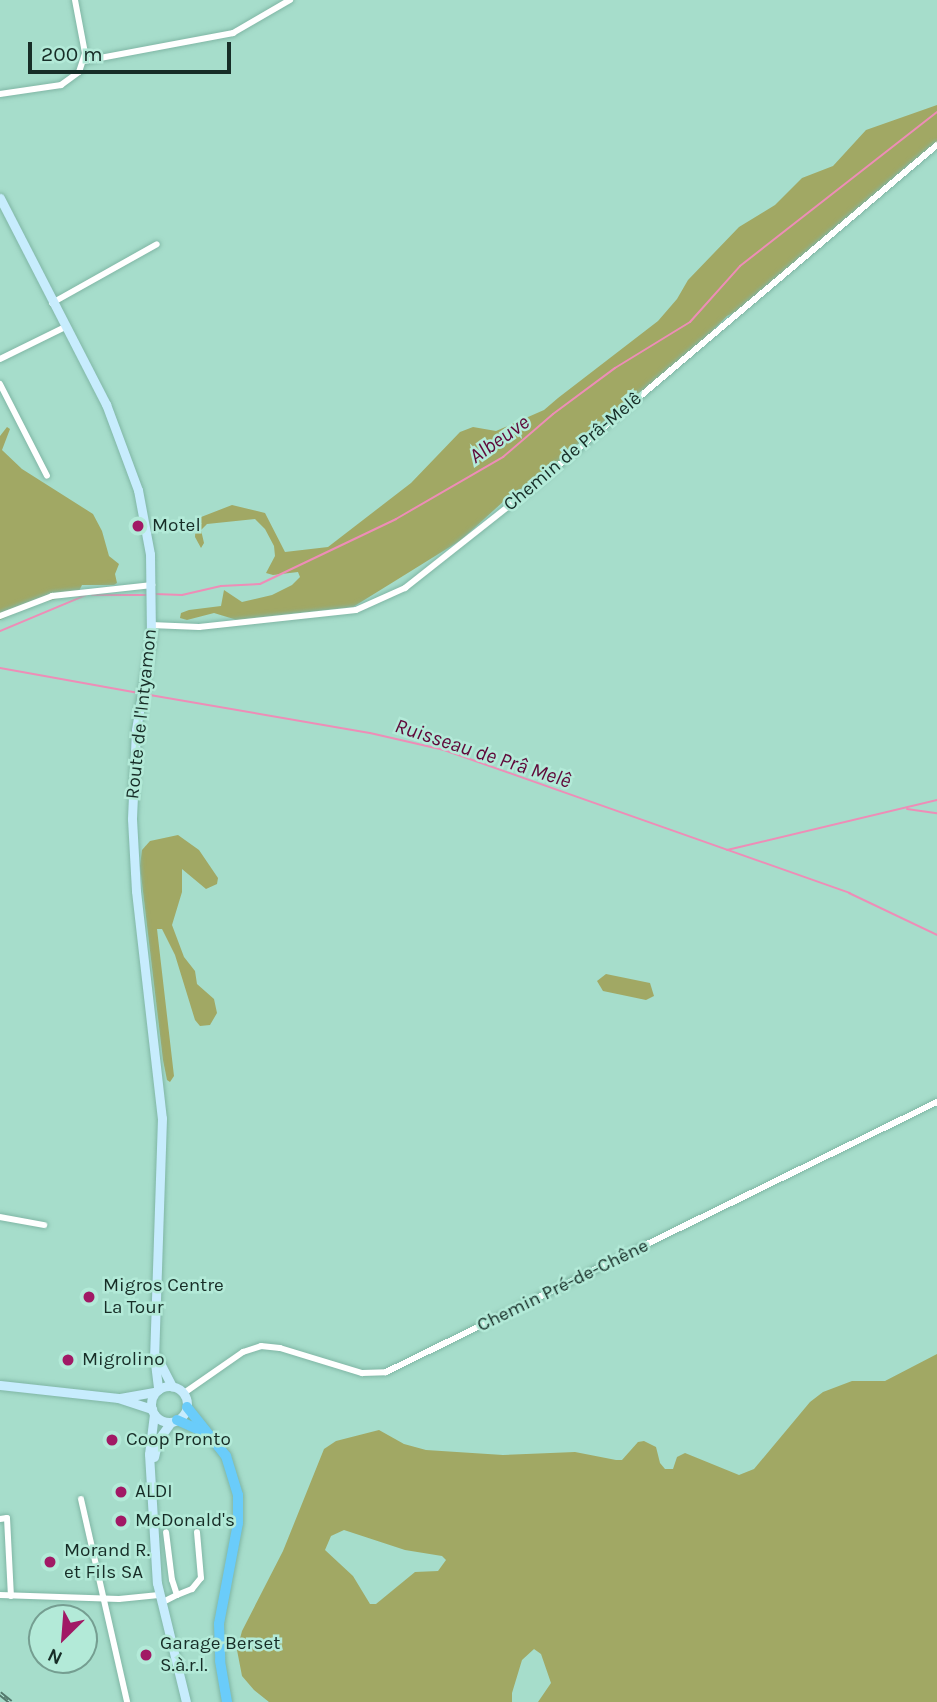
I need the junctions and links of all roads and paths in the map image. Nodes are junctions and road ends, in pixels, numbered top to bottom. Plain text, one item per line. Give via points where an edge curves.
1 (75, 0) edge
2 (290, 0) edge
3 (84, 61) junction
4 (1, 94) edge
5 (937, 145) edge
6 (0, 198) edge
7 (157, 244) dead end
8 (52, 303) junction
9 (65, 327) junction
10 (0, 359) edge
11 (0, 384) edge
12 (47, 476) dead end
13 (152, 587) junction
14 (0, 616) edge
15 (151, 625) junction
16 (937, 1102) edge
17 (0, 1217) edge
18 (44, 1225) dead end
19 (154, 1346) junction
20 (0, 1385) edge
21 (172, 1386) junction
22 (157, 1391) junction
23 (184, 1393) junction
24 (118, 1398) junction
25 (187, 1408) junction
26 (153, 1412) junction
27 (174, 1421) junction
28 (212, 1437) junction
29 (152, 1469) junction
30 (81, 1499) dead end
31 (0, 1518) edge
32 (166, 1532) dead end
33 (197, 1532) dead end
34 (0, 1595) edge
35 (11, 1595) junction
36 (177, 1595) junction
37 (103, 1599) junction
38 (160, 1599) junction
39 (127, 1702) edge
40 (186, 1702) edge
41 (227, 1702) edge

1 - 3 street
2 - 3 street via 233,33
3 - 4 street via 66,83
5 - 15 street, Chemin de Prâ-Melê via 533,487 405,588 356,610 199,627
6 - 8 main road, Route de l'Intyamon
7 - 8 street
8 - 9 main road, Route de l'Intyamon
9 - 10 street
9 - 13 main road, Route de l'Intyamon via 125,450 146,525
11 - 12 street
13 - 14 street via 52,596
13 - 15 main road, Route de l'Intyamon
15 - 19 main road, Route de l'Intyamon via 133,764 132,839 163,1135
16 - 23 street, Chemin Pré-de-Chêne via 386,1372 362,1373 261,1346 243,1352
17 - 18 street
19 - 21 main road, Route de l'Intyamon
19 - 22 main road, Route de l'Intyamon
20 - 24 main road
21 - 22 main road
21 - 23 main road
22 - 24 main road
22 - 26 main road
23 - 25 main road
24 - 26 main road
25 - 27 main road
25 - 28 highway
26 - 27 main road
26 - 29 main road
27 - 28 highway via 193,1425
27 - 29 main road via 158,1440
28 - 41 highway via 233,1472 239,1509 219,1624
29 - 38 main road
30 - 37 street
31 - 35 street via 7,1518
32 - 36 street
33 - 36 street via 201,1578 195,1587
34 - 35 street
35 - 37 street
36 - 38 street
37 - 38 street
37 - 39 street
38 - 40 main road

